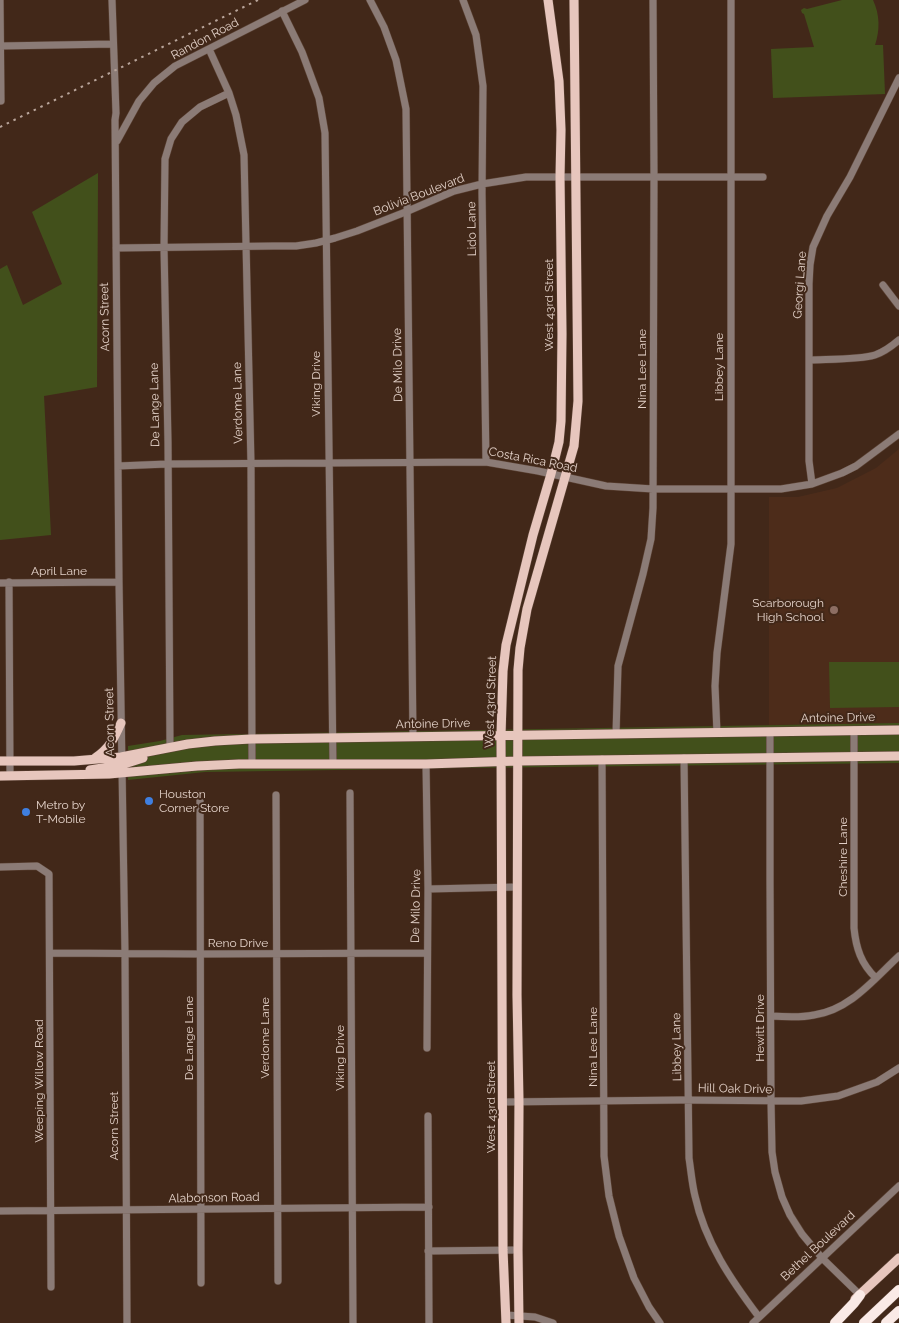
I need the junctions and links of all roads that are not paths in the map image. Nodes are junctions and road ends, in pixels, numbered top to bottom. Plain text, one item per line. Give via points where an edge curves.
1 (0, 0) edge
2 (112, 0) edge
3 (305, 0) edge
4 (370, 0) edge
5 (463, 0) edge
6 (548, 0) edge
7 (574, 0) edge
8 (653, 0) edge
9 (731, 0) edge
10 (282, 11) junction
11 (113, 44) junction
12 (0, 46) edge
13 (208, 49) junction
14 (899, 78) edge
15 (559, 81) junction
16 (575, 81) junction
17 (229, 94) junction
18 (1, 101) edge
19 (116, 143) junction
20 (654, 176) junction
21 (560, 177) junction
22 (576, 177) junction
23 (731, 177) junction
24 (763, 177) dead end
25 (482, 184) junction
26 (408, 211) junction
27 (326, 240) junction
28 (246, 247) junction
29 (116, 248) junction
30 (164, 248) junction
31 (884, 285) dead end
32 (899, 306) edge
33 (562, 334) junction
34 (577, 334) junction
35 (899, 340) edge
36 (808, 360) junction
37 (899, 434) edge
38 (410, 462) junction
39 (486, 462) junction
40 (328, 463) junction
41 (167, 464) junction
42 (251, 464) junction
43 (118, 466) junction
44 (551, 474) junction
45 (566, 477) junction
46 (812, 484) junction
47 (653, 488) junction
48 (731, 489) junction
49 (9, 582) junction
50 (119, 582) junction
51 (0, 583) edge
52 (515, 606) junction
53 (527, 609) junction
54 (121, 724) junction
55 (854, 730) junction
56 (899, 730) edge
57 (717, 732) junction
58 (770, 732) junction
59 (616, 734) junction
60 (501, 735) junction
61 (518, 735) junction
62 (413, 737) junction
63 (333, 738) junction
64 (251, 739) junction
65 (170, 747) junction
66 (854, 756) junction
67 (899, 756) edge
68 (770, 757) junction
69 (684, 758) junction
70 (93, 759) junction
71 (602, 759) junction
72 (518, 760) junction
73 (10, 761) junction
74 (502, 761) junction
75 (0, 762) edge
76 (252, 764) junction
77 (333, 764) junction
78 (426, 764) junction
79 (121, 765) junction
80 (0, 776) edge
81 (10, 776) junction
82 (350, 793) dead end
83 (200, 794) dead end
84 (276, 795) dead end
85 (0, 867) edge
86 (517, 886) junction
87 (502, 887) junction
88 (428, 889) junction
89 (50, 952) junction
90 (125, 953) junction
91 (350, 953) junction
92 (427, 953) junction
93 (201, 954) junction
94 (276, 954) junction
95 (899, 956) edge
96 (876, 978) junction
97 (503, 995) junction
98 (517, 995) junction
99 (771, 1016) junction
100 (427, 1048) dead end
101 (899, 1068) edge
102 (688, 1100) junction
103 (604, 1101) junction
104 (771, 1101) junction
105 (504, 1102) junction
106 (519, 1102) junction
107 (428, 1116) dead end
108 (899, 1186) edge
109 (429, 1207) junction
110 (277, 1208) junction
111 (352, 1208) junction
112 (201, 1209) junction
113 (51, 1210) junction
114 (125, 1210) junction
115 (0, 1211) edge
116 (503, 1250) junction
117 (518, 1250) junction
118 (428, 1251) junction
119 (822, 1258) junction
120 (899, 1258) edge
121 (278, 1281) dead end
122 (201, 1283) dead end
123 (51, 1287) dead end
124 (899, 1290) edge
125 (860, 1295) junction
126 (899, 1311) edge
127 (759, 1317) junction
128 (506, 1319) edge
129 (519, 1320) edge
130 (126, 1323) edge
131 (353, 1323) edge
132 (429, 1323) edge
133 (553, 1323) edge
134 (660, 1323) edge
135 (753, 1323) edge
136 (829, 1323) edge
137 (836, 1323) edge
138 (864, 1323) edge
139 (886, 1323) edge

1 - 12 street
2 - 11 street, Acorn Street
3 - 10 street, Randon Road
4 - 26 street, De Milo Drive via 396,60 406,109
5 - 25 street, Lido Lane via 476,35 483,86
6 - 15 main road, West 43rd Street
7 - 16 main road
8 - 20 street, Nina Lee Lane
9 - 23 street, Libbey Lane
10 - 13 street, Randon Road
10 - 27 street, Viking Drive via 319,98 325,133
11 - 12 street
11 - 19 street, Acorn Street
12 - 18 street
13 - 17 street, Verdome Lane
13 - 19 street, Randon Road via 175,66 154,83 139,101
14 - 36 street, Georgi Lane via 813,247 808,284
15 - 16 main road
15 - 21 main road, West 43rd Street
16 - 22 main road
17 - 28 street, Verdome Lane via 244,155
17 - 30 street, De Lange Lane via 200,107 182,122 171,139 165,159
19 - 29 street, Acorn Street
20 - 22 street, Bolivia Boulevard
20 - 23 street, Bolivia Boulevard
20 - 47 street, Nina Lee Lane
21 - 22 street, Bolivia Boulevard
21 - 25 street, Bolivia Boulevard via 526,177
21 - 33 main road, West 43rd Street
22 - 34 main road
23 - 24 street, Bolivia Boulevard
23 - 48 street, Libbey Lane
25 - 26 street, Bolivia Boulevard via 454,191
25 - 39 street, Lido Lane
26 - 27 street, Bolivia Boulevard
26 - 38 street, De Milo Drive
27 - 28 street, Bolivia Boulevard via 296,246
27 - 40 street, Viking Drive
28 - 30 street, Bolivia Boulevard
28 - 42 street, Verdome Lane
29 - 30 street, Bolivia Boulevard
29 - 43 street, Acorn Street
30 - 41 street, De Lange Lane
31 - 32 street
33 - 34 main road
33 - 44 main road, West 43rd Street via 561,421
34 - 45 main road via 578,401 574,446
35 - 36 street via 875,355
36 - 46 street, Georgi Lane
37 - 46 street, Costa Rica Road via 856,466
38 - 39 street, Costa Rica Road
38 - 40 street, Costa Rica Road
38 - 62 street, De Milo Drive
39 - 44 street, Costa Rica Road
40 - 42 street, Costa Rica Road
40 - 63 street, Viking Drive
41 - 42 street, Costa Rica Road
41 - 43 street, Costa Rica Road
41 - 65 street, De Lange Lane
42 - 64 street, Verdome Lane
43 - 50 street, Acorn Street
44 - 45 street, Costa Rica Road
44 - 52 main road, West 43rd Street
45 - 47 street, Costa Rica Road via 606,486
45 - 53 main road
46 - 48 street, Costa Rica Road
47 - 48 street, Costa Rica Road
47 - 59 street, Nina Lee Lane via 651,539 618,666
48 - 57 street, Libbey Lane via 731,544 715,686
49 - 50 street, April Lane
49 - 51 street, April Lane
49 - 73 street
50 - 54 street, Acorn Street
52 - 53 main road
52 - 60 main road, West 43rd Street via 503,671
53 - 61 main road via 518,670
54 - 70 main road via 113,742
54 - 79 street, Acorn Street
55 - 56 main road, Antoine Drive
55 - 58 main road, Antoine Drive
55 - 66 street, Cheshire Lane
57 - 58 main road, Antoine Drive
57 - 59 main road, Antoine Drive
58 - 68 street, Hewitt Drive
59 - 61 main road, Antoine Drive
60 - 61 main road, Antoine Drive
60 - 62 main road, Antoine Drive
60 - 74 main road, West 43rd Street
61 - 72 main road
62 - 63 main road, Antoine Drive
63 - 64 main road, Antoine Drive
63 - 77 street, Viking Drive
64 - 65 main road, Antoine Drive
64 - 76 street, Verdome Lane
65 - 79 main road, Antoine Drive via 149,752
66 - 67 main road
66 - 68 main road
66 - 96 street, Cheshire Lane via 855,941 861,958
68 - 69 main road
68 - 99 street, Hewitt Drive
69 - 71 main road
69 - 102 street, Libbey Lane
70 - 73 main road
70 - 79 main road
71 - 72 main road
71 - 103 street, Nina Lee Lane
72 - 74 main road
72 - 86 main road
73 - 75 main road
73 - 81 street
74 - 78 main road
74 - 87 main road, West 43rd Street
76 - 77 main road
76 - 79 main road
77 - 78 main road
78 - 88 street, De Milo Drive
79 - 81 main road via 76,775
79 - 90 street, Acorn Street
80 - 81 main road
82 - 91 street, Viking Drive
83 - 93 street, De Lange Lane
84 - 94 street, Verdome Lane
85 - 89 street, Weeping Willow Road via 37,866 49,874
86 - 87 street
86 - 98 main road
87 - 88 street
87 - 97 main road, West 43rd Street
88 - 92 street, De Milo Drive
89 - 90 street, Reno Drive
89 - 113 street, Weeping Willow Road
90 - 93 street, Reno Drive
90 - 114 street, Acorn Street
91 - 92 street, Reno Drive
91 - 94 street, Reno Drive
91 - 111 street, Viking Drive
92 - 100 street, De Milo Drive
93 - 94 street, Reno Drive
93 - 112 street, De Lange Lane
94 - 110 street, Verdome Lane
95 - 96 street
96 - 99 street via 836,1009 815,1015
97 - 98 main road
97 - 105 main road, West 43rd Street
98 - 106 main road
99 - 104 street, Hewitt Drive
101 - 104 street, Hill Oak Drive via 877,1082 838,1096
102 - 103 street, Hill Oak Drive
102 - 104 street, Hill Oak Drive
102 - 127 street, Libbey Lane via 689,1158 695,1197 706,1232 718,1258
103 - 106 street, Hill Oak Drive
103 - 134 street, Nina Lee Lane via 608,1196 634,1278
104 - 119 street, Hewitt Drive via 772,1152 782,1197 802,1234
105 - 106 street, Hill Oak Drive
105 - 116 main road, West 43rd Street
106 - 117 main road
107 - 109 street
108 - 119 street, Bethel Boulevard
109 - 111 street, Alabonson Road
109 - 118 street
110 - 111 street, Alabonson Road
110 - 112 street, Alabonson Road
110 - 121 street, Verdome Lane
111 - 131 street, Viking Drive
112 - 114 street, Alabonson Road
112 - 122 street, De Lange Lane
113 - 114 street, Alabonson Road
113 - 115 street, Alabonson Road
113 - 123 street, Weeping Willow Road
114 - 130 street, Acorn Street
116 - 117 street
116 - 118 street
116 - 128 main road, West 43rd Street
117 - 129 main road
118 - 132 street
119 - 125 street, Hewitt Drive
119 - 127 street, Bethel Boulevard
120 - 125 main road
124 - 138 highway
125 - 136 main road
125 - 137 highway
126 - 139 highway
127 - 135 street, Bethel Boulevard
128 - 129 street
129 - 133 street via 535,1317

